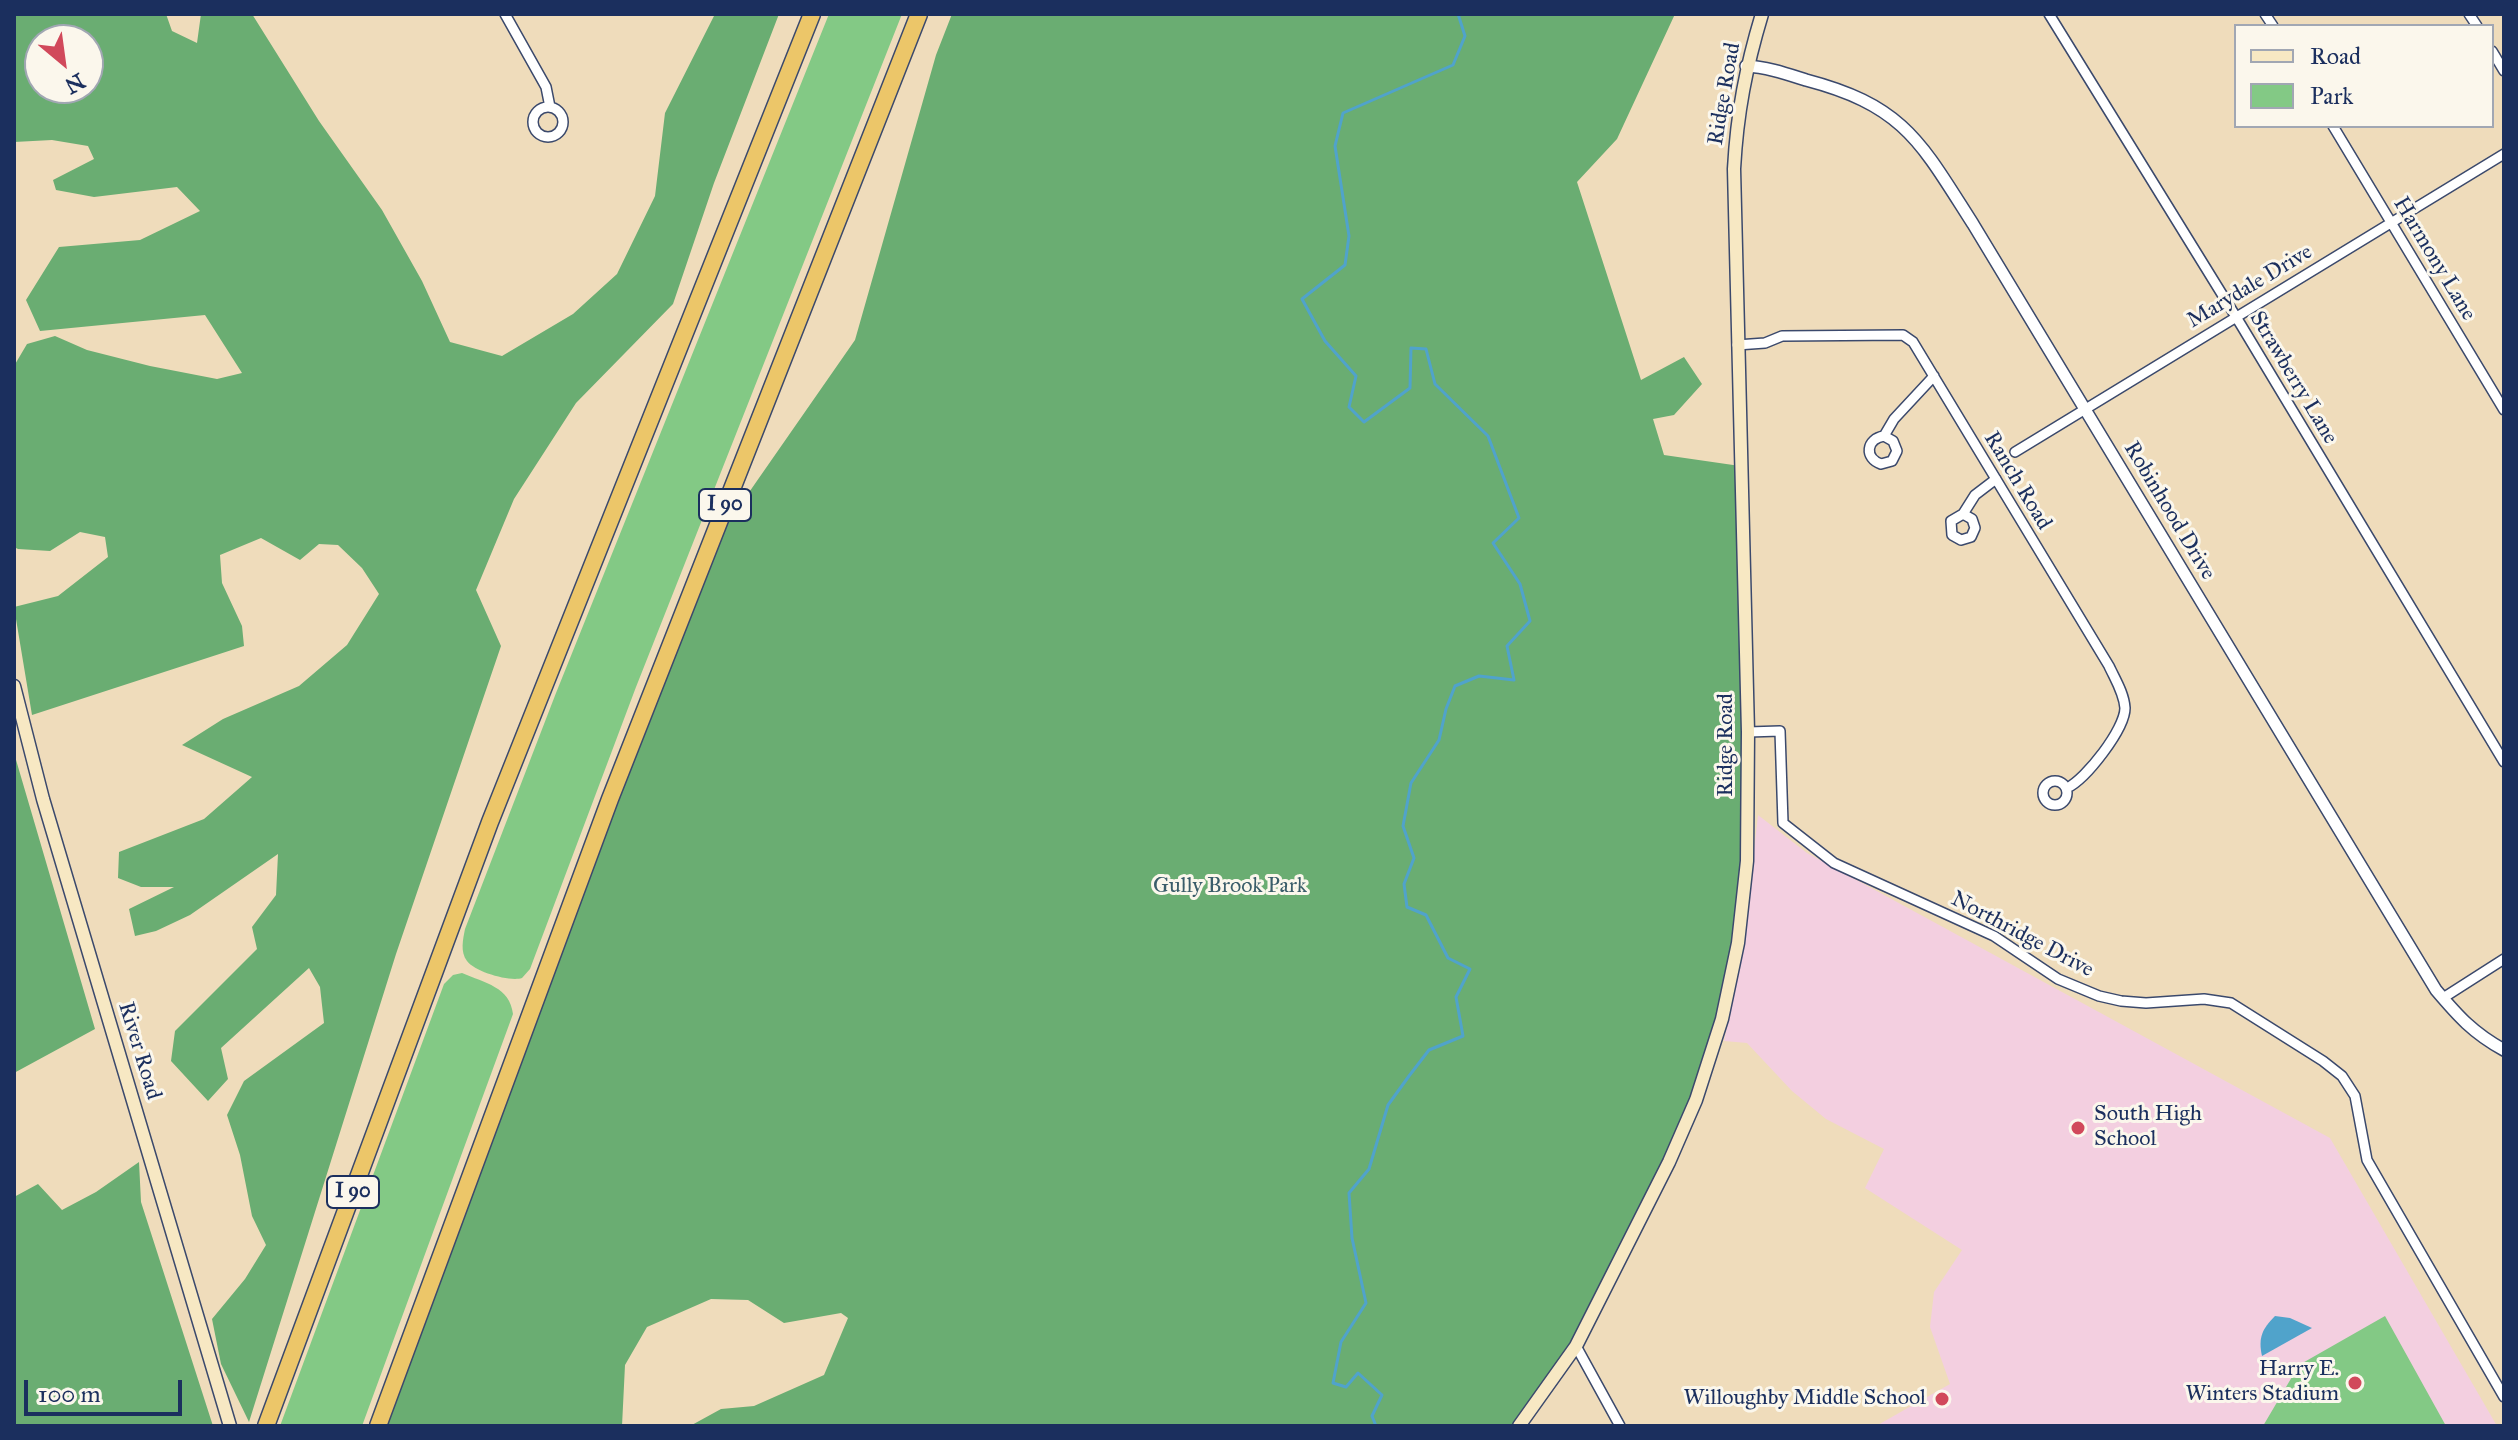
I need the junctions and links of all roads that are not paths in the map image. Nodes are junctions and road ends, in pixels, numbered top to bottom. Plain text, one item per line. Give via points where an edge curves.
1 (505, 14) edge
2 (812, 14) edge
3 (919, 14) edge
4 (1762, 14) edge
5 (2049, 14) edge
6 (1746, 66) junction
7 (550, 107) dead end
8 (2334, 128) edge
9 (2504, 154) edge
10 (2391, 222) junction
11 (2236, 317) junction
12 (1737, 345) junction
13 (1934, 376) junction
14 (2083, 408) junction
15 (2504, 410) edge
16 (1884, 436) dead end
17 (2015, 452) dead end
18 (1996, 479) junction
19 (1963, 514) dead end
20 (14, 686) edge
21 (1748, 732) junction
22 (2504, 762) edge
23 (2067, 788) dead end
24 (2504, 959) edge
25 (2443, 998) junction
26 (2504, 1050) edge
27 (1576, 1346) junction
28 (2504, 1397) edge
29 (230, 1426) edge
30 (266, 1426) edge
31 (378, 1426) edge
32 (1519, 1426) edge
33 (1620, 1426) edge

1 - 7 street via 546,87
2 - 30 highway, I 90 via 490,822
3 - 31 highway, I 90 via 615,785
4 - 6 main road, Ridge Road
5 - 11 street, Strawberry Lane
6 - 12 main road, Ridge Road via 1734,169
6 - 14 street, Robinhood Drive via 1864,99 1916,138
8 - 10 street, Harmony Lane
9 - 10 street, Marydale Drive
10 - 11 street, Marydale Drive
10 - 15 street, Harmony Lane
11 - 14 street, Marydale Drive
11 - 22 street, Strawberry Lane
12 - 13 street, Ranch Road via 1782,336 1903,335
12 - 21 main road, Ridge Road
13 - 16 street
13 - 18 street, Ranch Road
14 - 17 street, Marydale Drive
14 - 25 street, Robinhood Drive
18 - 19 street via 1975,495
18 - 23 street, Ranch Road via 2123,698 2125,712 2117,731 2089,770
20 - 29 main road, River Road
21 - 27 main road, Ridge Road via 1745,893 1722,1019 1669,1162
21 - 28 street, Northridge Drive via 1780,731 1783,823 1834,863 1994,936 2058,979 2099,996 2146,1003 2231,1003 2342,1076 2355,1096 2371,1169
24 - 25 street
25 - 26 street, Robinhood Drive via 2460,1019
27 - 32 main road, Ridge Road
27 - 33 street

